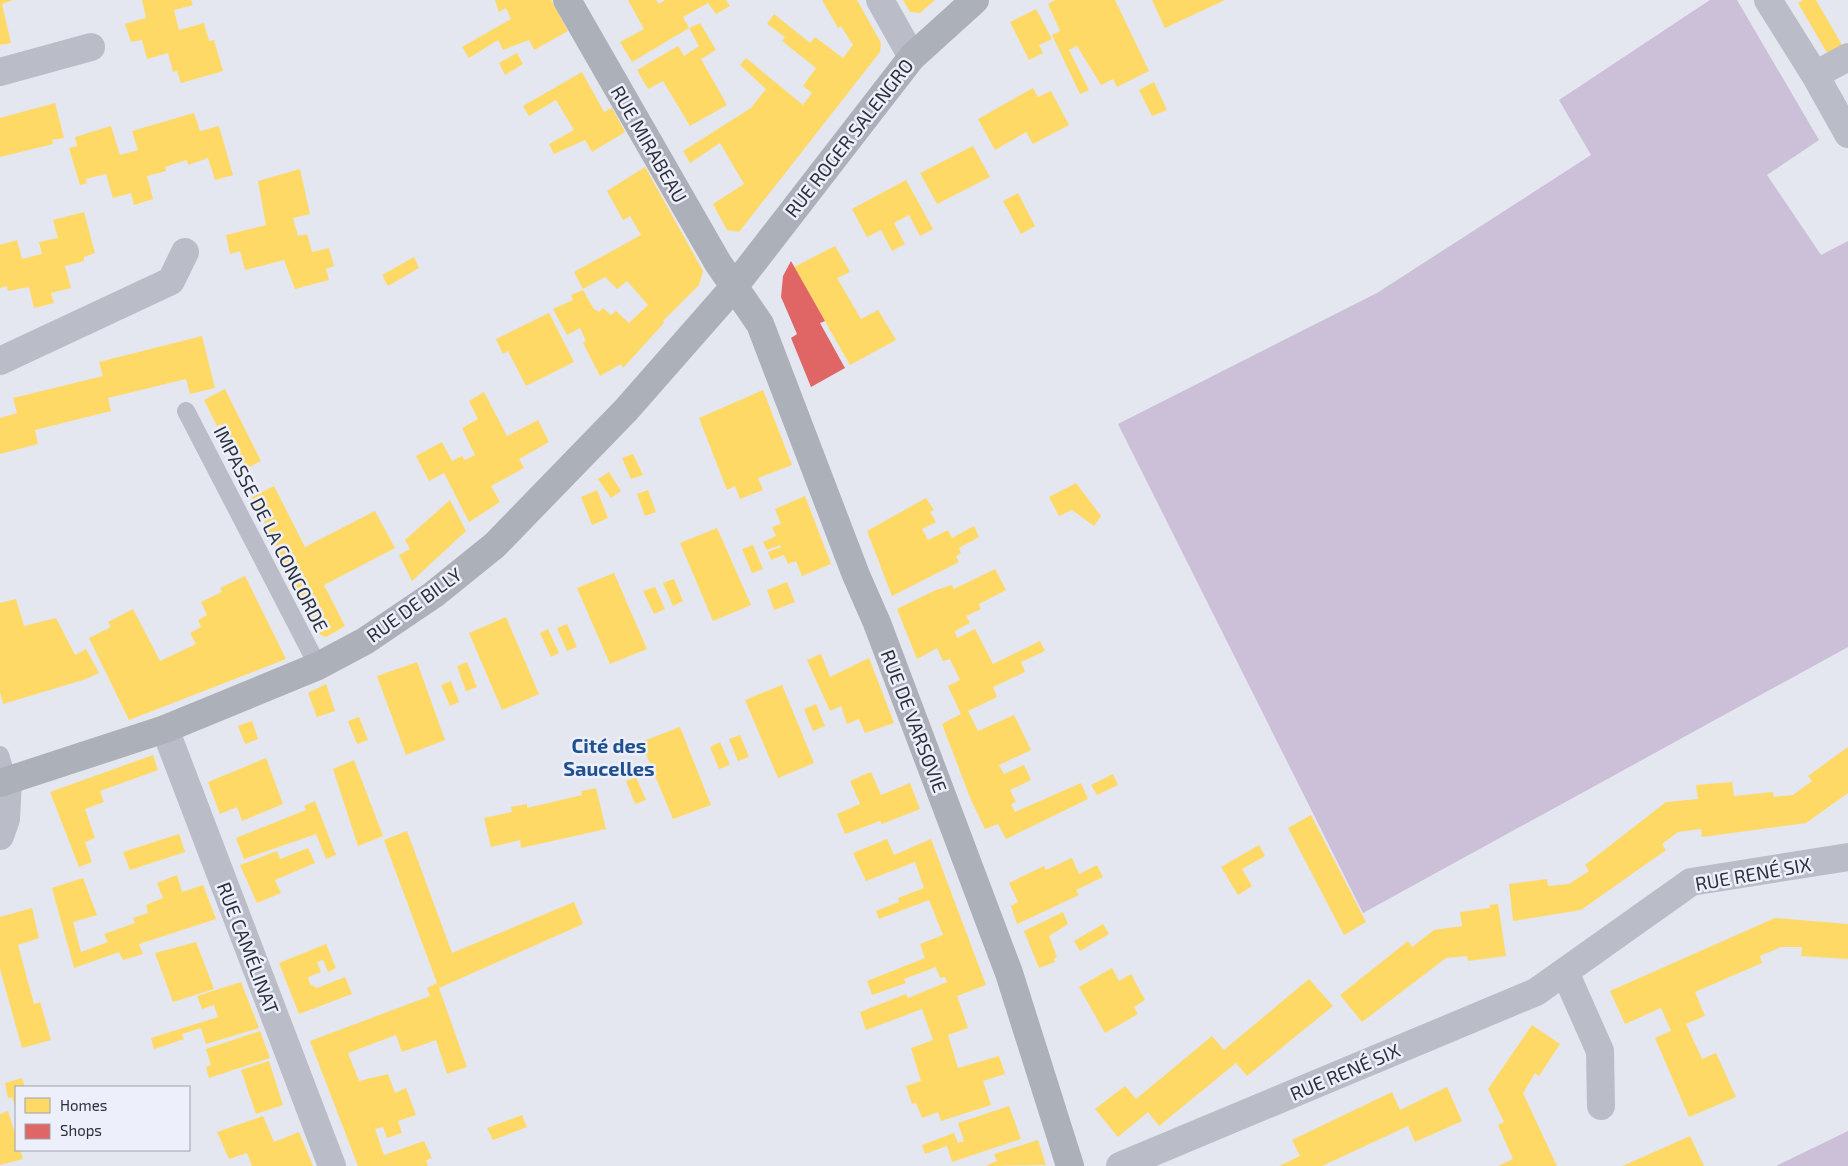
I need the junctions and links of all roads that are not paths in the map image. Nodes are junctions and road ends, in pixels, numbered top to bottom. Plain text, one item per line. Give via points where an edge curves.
1 (567, 0) edge
2 (880, 0) edge
3 (975, 0) edge
4 (1768, 0) edge
5 (91, 47) dead end
6 (912, 57) junction
7 (1848, 57) edge
8 (0, 72) edge
9 (1815, 75) junction
10 (1848, 134) edge
11 (185, 252) dead end
12 (734, 287) junction
13 (0, 361) edge
14 (186, 411) dead end
15 (318, 666) junction
16 (165, 729) junction
17 (0, 755) edge
18 (4, 782) edge
19 (0, 836) edge
20 (1848, 857) edge
21 (1565, 972) junction
22 (1601, 1106) dead end
23 (332, 1166) edge
24 (1070, 1166) edge
25 (1120, 1166) edge

1 - 12 street, RUE MIRABEAU
2 - 6 street
3 - 6 street, RUE ROGER SALENGRO
4 - 9 street
5 - 8 street
6 - 12 street, RUE ROGER SALENGRO
7 - 9 street
9 - 10 street
11 - 13 street via 171,281
12 - 15 street, RUE DE BILLY via 626,410 495,545 433,595 365,641
12 - 24 street, RUE DE VARSOVIE via 760,324 877,623 1009,972
14 - 15 lane, IMPASSE DE LA CONCORDE
15 - 16 street, RUE DE BILLY
16 - 18 street, RUE DE BILLY
16 - 23 street, RUE CAMÉLINAT
17 - 18 lane
18 - 19 street via 6,819
20 - 21 street, RUE RENÉ SIX via 1691,882
21 - 22 street via 1600,1051
21 - 25 street, RUE RENÉ SIX via 1536,992

